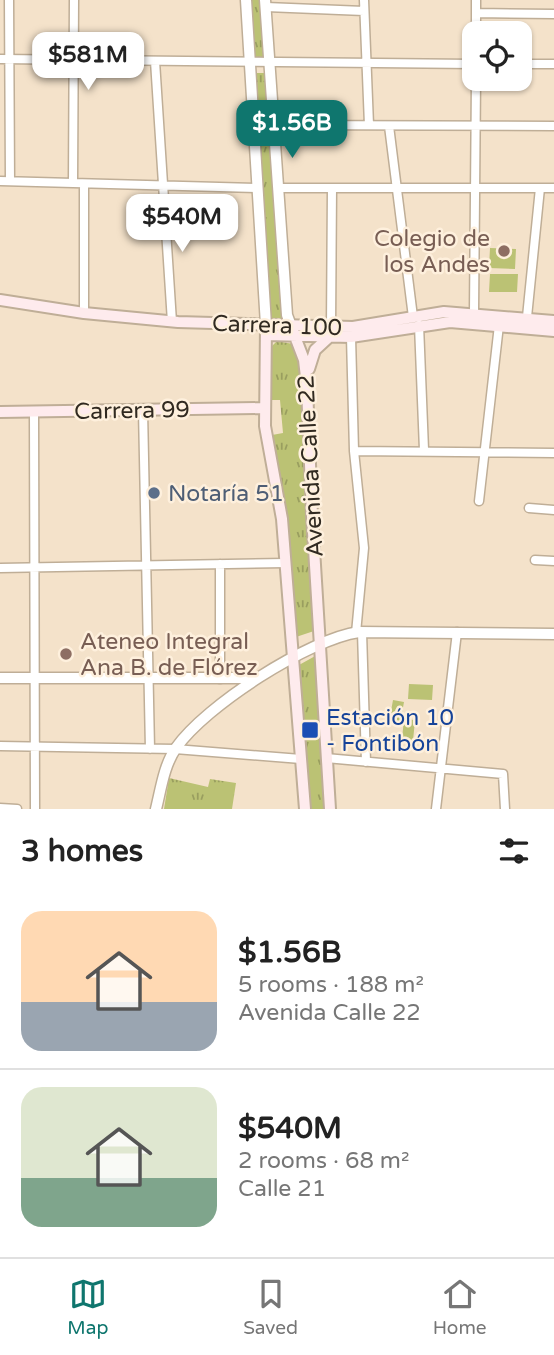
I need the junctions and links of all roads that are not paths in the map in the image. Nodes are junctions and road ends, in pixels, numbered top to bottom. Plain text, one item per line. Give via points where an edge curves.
1 (9, 0) edge
2 (74, 0) edge
3 (246, 0) edge
4 (364, 0) edge
5 (476, 0) edge
6 (266, 4) edge
7 (364, 11) junction
8 (476, 13) junction
9 (554, 14) edge
10 (476, 21) edge
11 (0, 59) edge
12 (10, 59) junction
13 (74, 60) junction
14 (269, 60) junction
15 (155, 61) junction
16 (249, 61) junction
17 (366, 63) junction
18 (462, 64) edge
19 (532, 64) edge
20 (554, 64) edge
21 (476, 91) edge
22 (274, 125) junction
23 (369, 125) junction
24 (389, 126) junction
25 (476, 127) junction
26 (554, 127) edge
27 (0, 181) edge
28 (10, 181) junction
29 (73, 183) junction
30 (84, 184) junction
31 (162, 187) junction
32 (475, 187) junction
33 (257, 188) junction
34 (279, 188) junction
35 (332, 188) junction
36 (395, 188) junction
37 (540, 188) junction
38 (554, 188) edge
39 (0, 300) edge
40 (474, 312) junction
41 (84, 313) junction
42 (527, 317) junction
43 (416, 321) junction
44 (554, 321) edge
45 (172, 322) junction
46 (499, 325) junction
47 (266, 330) junction
48 (293, 331) junction
49 (554, 331) edge
50 (330, 333) junction
51 (351, 337) junction
52 (307, 386) junction
53 (264, 408) junction
54 (143, 410) junction
55 (0, 412) edge
56 (34, 412) junction
57 (424, 450) junction
58 (354, 451) junction
59 (485, 453) junction
60 (554, 453) edge
61 (479, 501) dead end
62 (529, 508) dead end
63 (554, 510) edge
64 (535, 560) dead end
65 (554, 561) edge
66 (286, 563) junction
67 (220, 564) junction
68 (145, 565) junction
69 (0, 568) edge
70 (35, 568) junction
71 (359, 632) junction
72 (457, 632) junction
73 (554, 634) edge
74 (322, 644) junction
75 (293, 660) junction
76 (0, 678) edge
77 (36, 678) junction
78 (256, 678) junction
79 (220, 679) junction
80 (147, 680) junction
81 (0, 746) edge
82 (35, 747) junction
83 (150, 748) junction
84 (174, 749) junction
85 (326, 758) junction
86 (301, 760) junction
87 (366, 762) junction
88 (440, 768) junction
89 (0, 808) edge
90 (17, 809) edge
91 (35, 809) edge
92 (156, 809) edge
93 (305, 809) edge
94 (330, 809) edge
95 (436, 809) edge
96 (505, 809) edge

1 - 12 street
2 - 13 street
3 - 16 street, Avenida Calle 22
4 - 7 street
5 - 8 street
6 - 7 street
6 - 14 street, Avenida Calle 22
7 - 17 street
8 - 9 street
8 - 10 street
11 - 12 street
12 - 13 street
12 - 28 street
13 - 15 street
13 - 29 street
14 - 16 street
14 - 17 street
14 - 22 street, Avenida Calle 22
15 - 16 street
15 - 31 street
16 - 33 street, Avenida Calle 22
17 - 18 street
17 - 23 street
19 - 20 street
21 - 25 street
22 - 23 street
22 - 34 street, Avenida Calle 22
23 - 24 street
24 - 25 street
24 - 36 street
25 - 26 street
25 - 32 street
27 - 28 street
28 - 29 street
29 - 30 street
30 - 31 street
30 - 41 street
31 - 33 street
31 - 45 street
32 - 36 street
32 - 37 street
32 - 40 street
33 - 47 street, Avenida Calle 22
34 - 35 street
34 - 48 street, Avenida Calle 22 via 287,315
35 - 36 street
35 - 50 street
36 - 43 street
37 - 38 street
37 - 42 street
39 - 41 main road, Carrera 100
40 - 42 main road, Carrera 100
40 - 43 main road, Carrera 100 via 444,312
41 - 45 main road, Carrera 100
42 - 44 main road, Carrera 100
43 - 46 main road, Carrera 100
43 - 50 main road, Carrera 100
43 - 51 main road, Carrera 100
43 - 57 street
45 - 47 main road, Carrera 100
46 - 49 main road, Carrera 100
46 - 59 street
47 - 48 main road, Carrera 100
47 - 53 main road, Avenida Calle 22
48 - 50 main road, Carrera 100
48 - 52 main road, Avenida Calle 22 via 304,360
50 - 51 main road, Carrera 100
50 - 52 main road via 311,357
51 - 58 street
52 - 74 main road, Avenida Calle 22
53 - 54 main road, Carrera 99
53 - 66 main road, Avenida Calle 22
54 - 56 main road, Carrera 99
54 - 68 street
55 - 56 main road, Carrera 99
56 - 70 street
57 - 58 street
57 - 59 street
58 - 71 street via 364,548
59 - 60 street
59 - 61 street
62 - 63 street
64 - 65 street
66 - 67 street
66 - 75 main road, Avenida Calle 22
67 - 68 street
67 - 79 street
68 - 70 street
68 - 80 street
69 - 70 street
70 - 77 street
71 - 72 street
71 - 74 street
71 - 87 street
72 - 73 street
72 - 88 street
74 - 75 street
74 - 85 main road, Avenida Calle 22
75 - 78 street
75 - 86 main road, Avenida Calle 22
76 - 77 street
77 - 80 street
77 - 82 street
78 - 79 street
78 - 84 street via 212,711
79 - 80 street
80 - 83 street
81 - 82 street
82 - 83 street
82 - 91 street
83 - 84 street
84 - 86 street
84 - 92 street
85 - 87 street
85 - 94 main road, Avenida Calle 22
86 - 93 main road, Avenida Calle 22
87 - 88 street
88 - 95 street
88 - 96 street via 503,774
89 - 90 street

